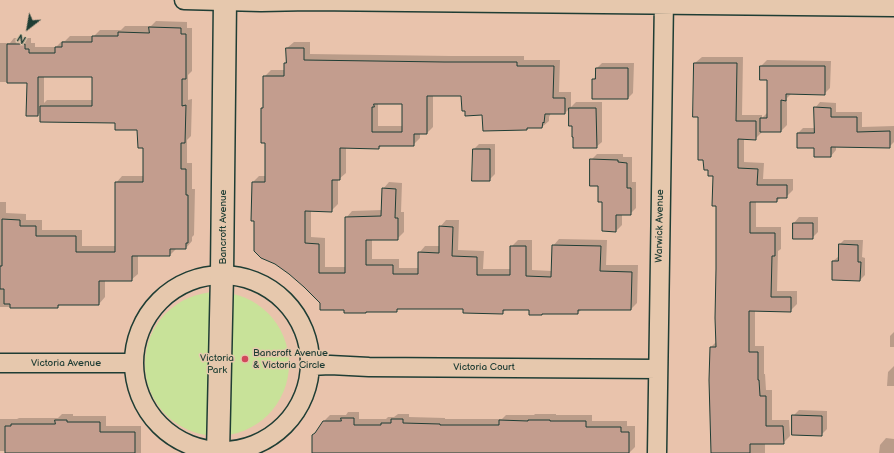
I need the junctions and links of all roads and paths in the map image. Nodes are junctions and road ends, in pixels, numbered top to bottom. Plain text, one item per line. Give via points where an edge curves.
1 (184, 0) edge
2 (225, 0) edge
3 (664, 2) edge
4 (894, 7) edge
5 (222, 274) junction
6 (0, 363) edge
7 (133, 363) junction
8 (310, 366) junction
9 (658, 369) junction
10 (218, 452) edge
11 (657, 453) edge

1 - 2 street
2 - 3 street
2 - 5 main road, Bancroft Avenue
3 - 4 street
3 - 9 street, Warwick Avenue
5 - 7 street via 202,276 166,293 152,307 142,324 135,343
5 - 8 street via 250,279 267,287 286,302 300,321 308,343
5 - 10 main road, Bancroft Avenue
6 - 7 street, Victoria Avenue
7 - 10 street via 135,382 142,401 165,431 181,442
8 - 9 street, Victoria Court
8 - 10 street via 306,389 297,410 282,428 263,441 242,449
9 - 11 street, Warwick Avenue

